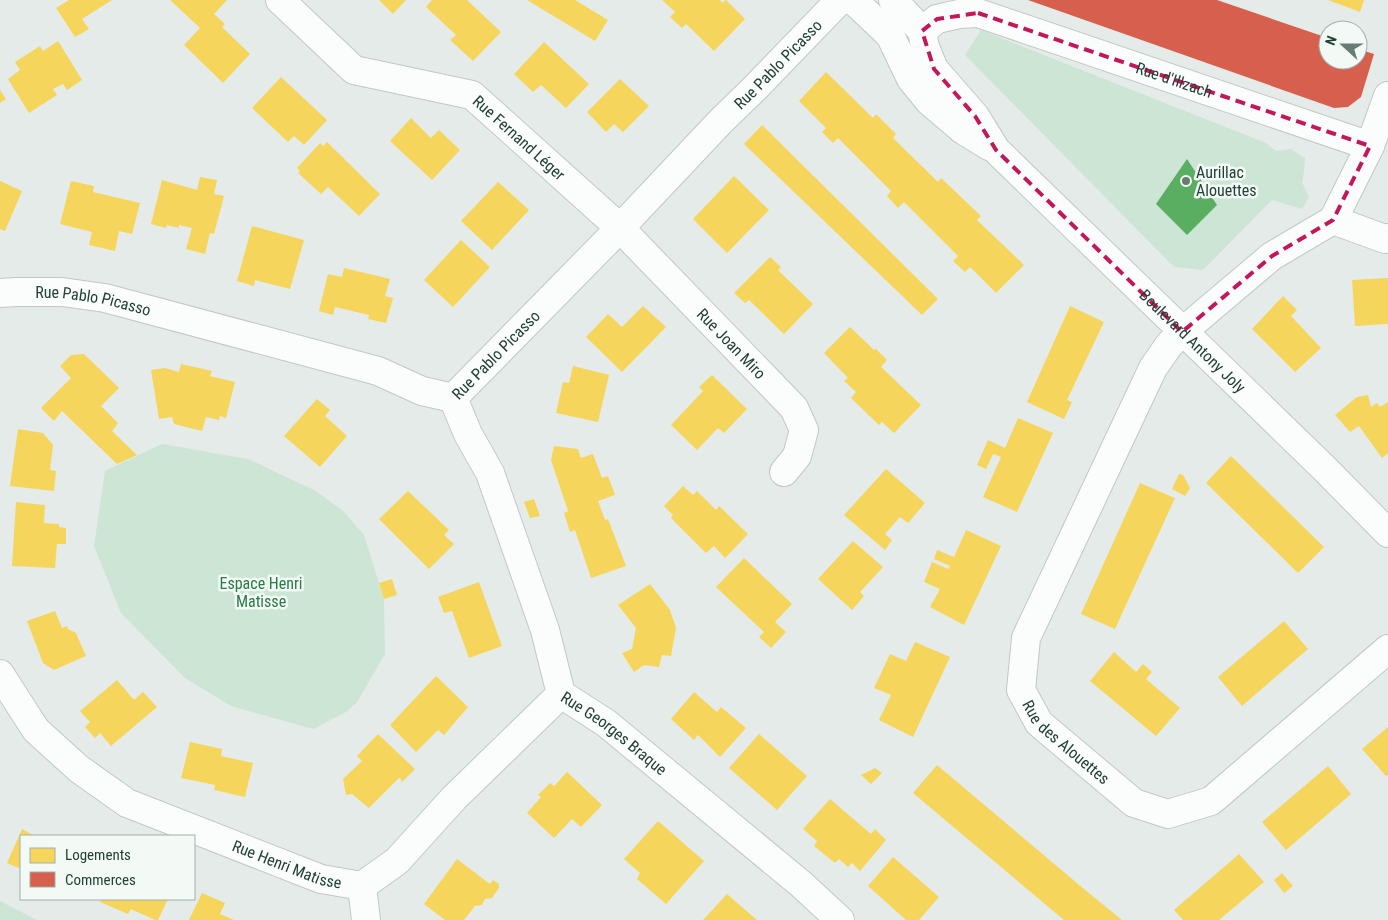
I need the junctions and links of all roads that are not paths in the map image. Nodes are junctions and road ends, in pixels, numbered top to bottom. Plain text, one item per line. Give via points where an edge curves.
1 (280, 0) edge
2 (844, 0) edge
3 (853, 0) edge
4 (893, 0) edge
5 (972, 7) edge
6 (922, 31) junction
7 (1388, 96) edge
8 (1370, 146) junction
9 (996, 150) junction
10 (1333, 220) junction
11 (620, 228) junction
12 (1388, 238) edge
13 (0, 293) edge
14 (1182, 332) junction
15 (453, 398) junction
16 (784, 472) dead end
17 (1388, 533) edge
18 (1388, 649) edge
19 (0, 674) edge
20 (561, 694) junction
21 (362, 886) junction
22 (366, 920) edge
23 (840, 920) edge

1 - 11 street, Rue Fernand Léger via 354,70 472,95
2 - 11 street, Rue Pablo Picasso via 838,2 721,121
3 - 9 street, Boulevard Antony Joly via 890,36 912,79 929,100 963,130
4 - 6 street, Boulevard Antony Joly
5 - 6 street, Rue d'Illzach via 937,19
5 - 8 street, Rue d'Illzach
6 - 9 street, Boulevard Antony Joly via 934,69 974,116
7 - 8 street
8 - 10 street
9 - 14 street, Boulevard Antony Joly
10 - 12 street
10 - 14 street, Rue des Alouettes via 1272,256
11 - 15 street, Rue Pablo Picasso
11 - 16 street, Rue Joan Miro via 794,408 804,430 797,456
13 - 15 street, Rue Pablo Picasso via 62,292 105,298 378,371 422,391
14 - 17 street, Boulevard Antony Joly
14 - 18 street, Rue des Alouettes via 1153,368 1026,638 1021,690 1039,723 1134,802 1168,814 1211,801
15 - 20 street, Rue Georges Braque via 490,473 544,630
19 - 21 street, Rue Henri Matisse via 36,730 79,769 127,803 321,879
20 - 21 street, Rue Henri Matisse via 454,798 397,861
20 - 23 street, Rue Georges Braque via 618,732 802,884
21 - 22 street

